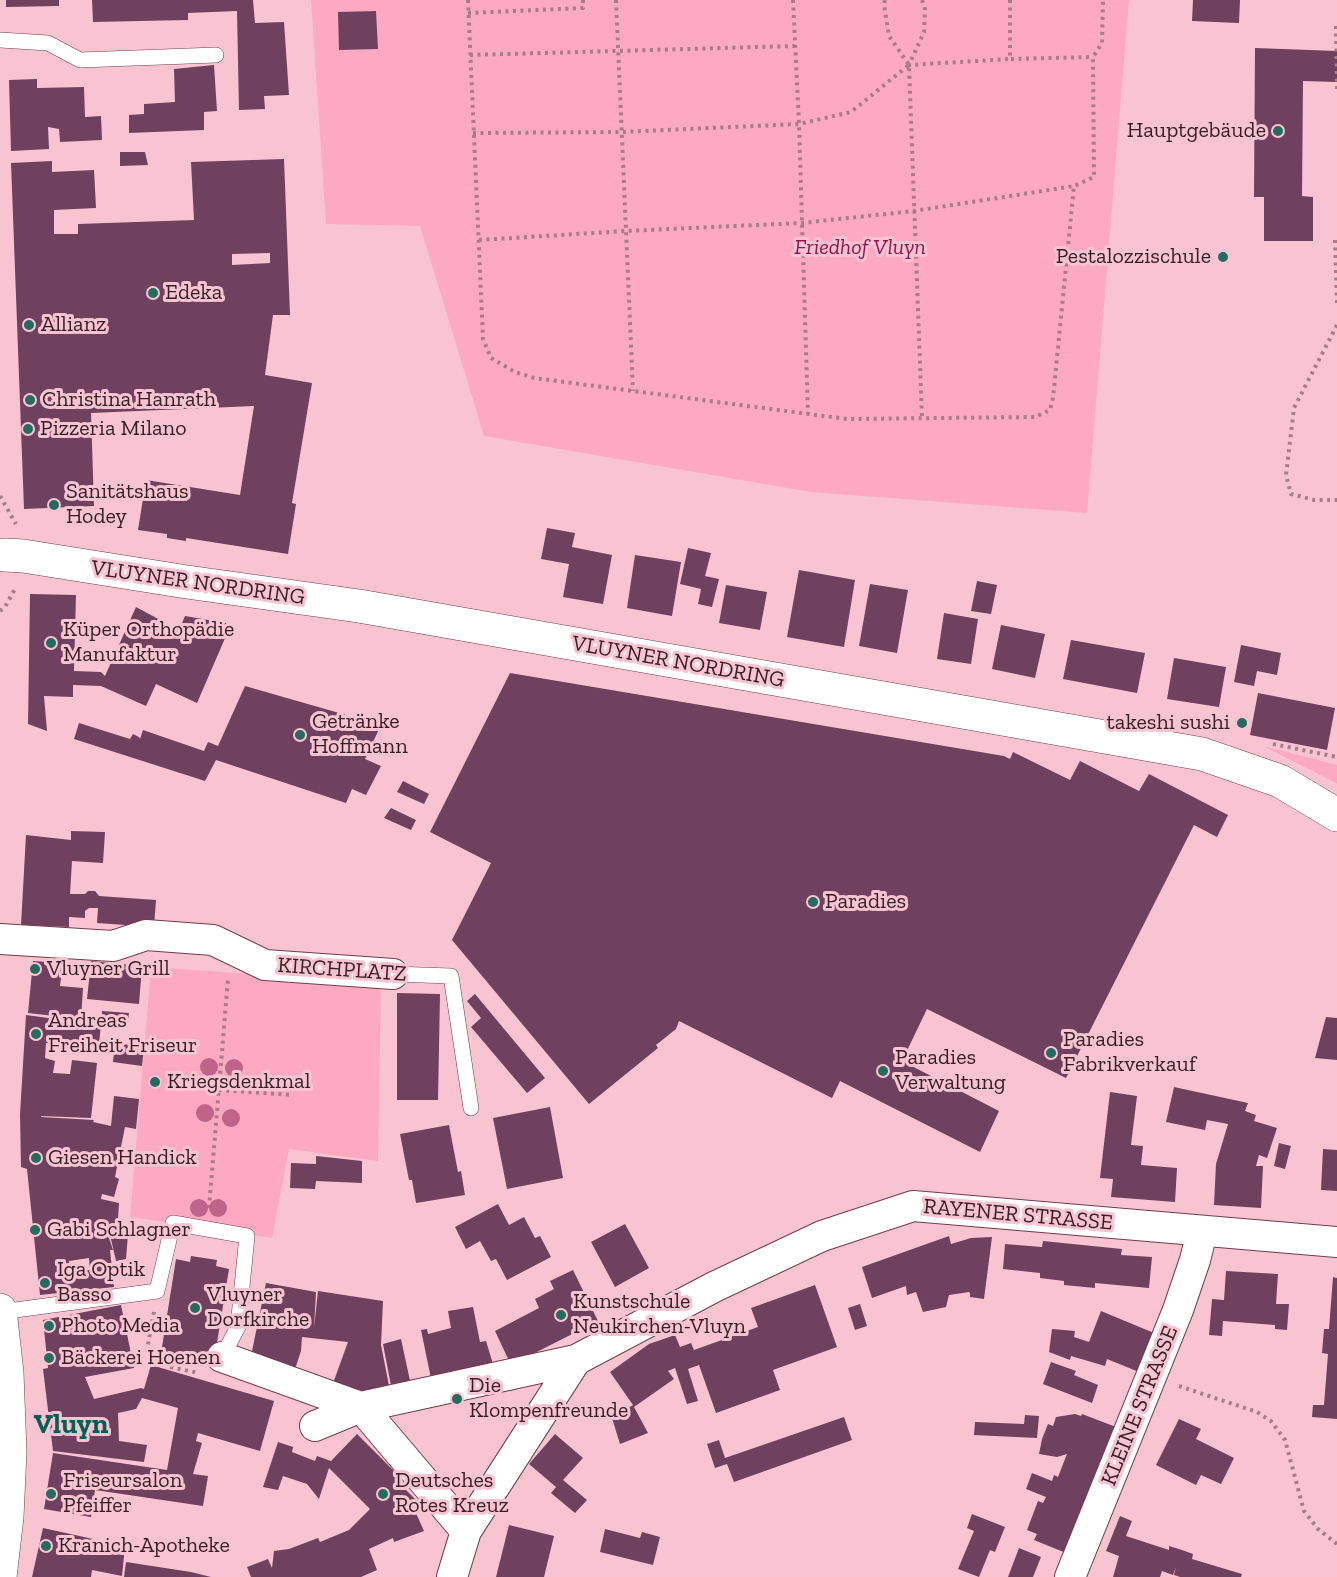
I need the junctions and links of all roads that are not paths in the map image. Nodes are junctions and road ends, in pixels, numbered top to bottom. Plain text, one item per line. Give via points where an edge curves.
1 (0, 40) edge
2 (216, 55) dead end
3 (2, 557) edge
4 (1337, 815) edge
5 (0, 939) edge
6 (393, 974) joint
7 (471, 1108) dead end
8 (1202, 1232) junction
9 (1337, 1242) edge
10 (0, 1311) edge
11 (222, 1357) joint
12 (576, 1360) junction
13 (361, 1407) junction
14 (315, 1426) dead end
15 (5, 1452) edge
16 (466, 1531) junction
17 (0, 1577) edge
18 (452, 1577) edge
19 (1070, 1577) edge

1 - 2 lane via 48,43 80,60
3 - 4 street, VLUYNER NORDRING via 23,556 359,606 1203,754 1280,781
5 - 6 street, KIRCHPLATZ via 113,946 146,935 213,940 265,965
6 - 7 lane, KIRCHPLATZ via 451,976
8 - 9 street, RAYENER STRASSE
8 - 12 street, RAYENER STRASSE via 913,1206 822,1236 714,1287
8 - 19 street, KLEINE STRASSE via 1152,1378
10 - 11 lane via 157,1291 173,1223 247,1236 238,1327
10 - 15 street via 7,1373
11 - 13 street
12 - 13 street
12 - 16 street
13 - 14 street
13 - 16 street
15 - 17 street via 7,1517
16 - 18 street

